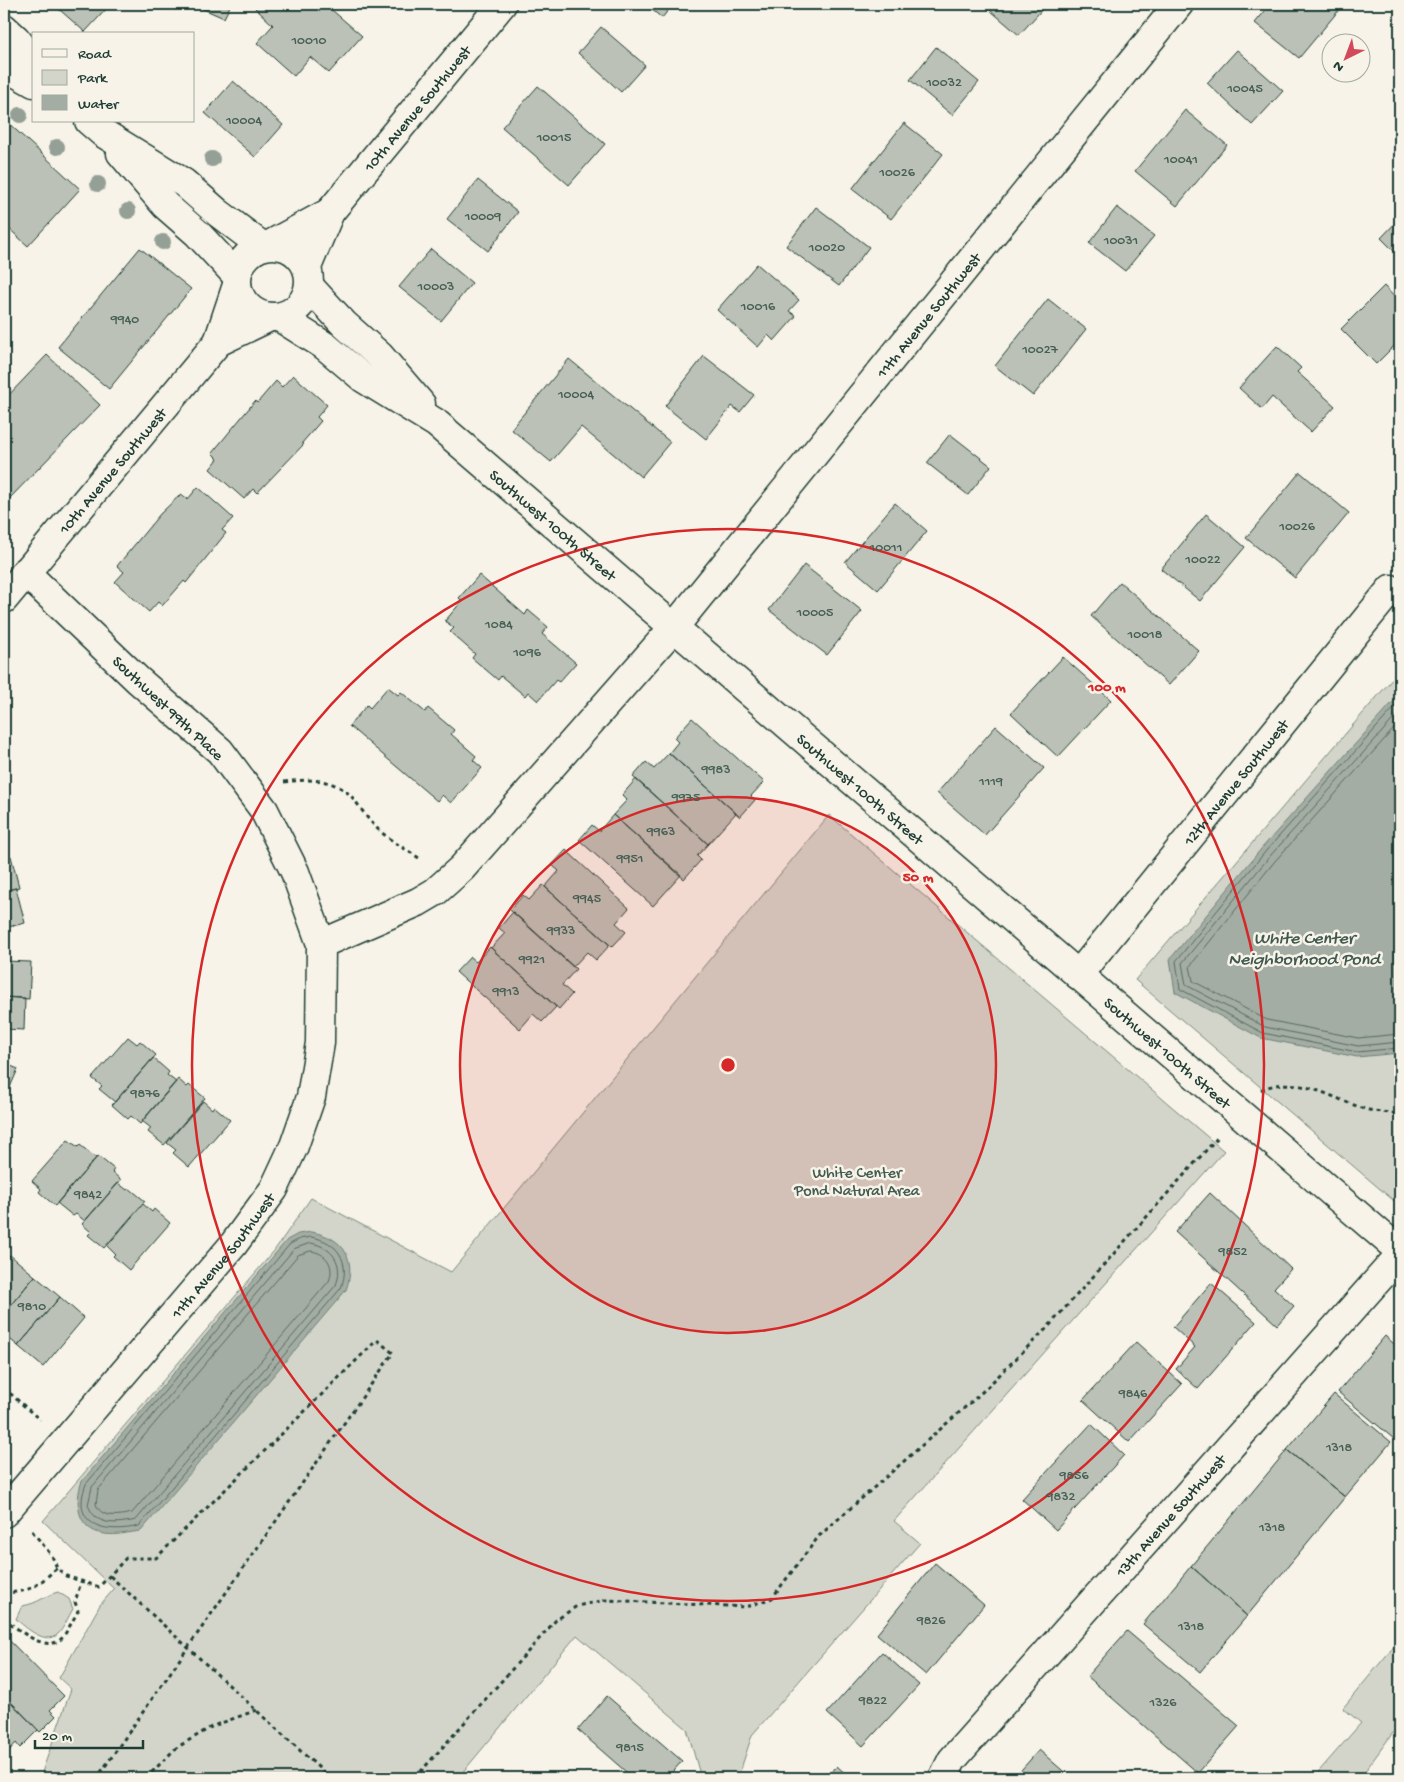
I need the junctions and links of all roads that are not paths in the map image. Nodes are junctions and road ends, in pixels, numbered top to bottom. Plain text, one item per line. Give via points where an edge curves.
1 (502, 4) edge
2 (1179, 4) edge
3 (4, 28) edge
4 (32, 59) edge
5 (4, 66) edge
6 (32, 82) edge
7 (96, 127) edge
8 (330, 212) junction
9 (266, 245) junction
10 (308, 276) junction
11 (237, 280) junction
12 (275, 317) junction
13 (218, 342) junction
14 (436, 423) junction
15 (25, 572) junction
16 (1391, 589) dead end
17 (4, 599) edge
18 (675, 626) junction
19 (321, 944) junction
20 (1078, 976) junction
21 (1400, 1252) edge
22 (1400, 1256) edge
23 (4, 1514) edge
24 (944, 1778) edge

1 - 8 street, 10th Avenue Southwest
2 - 18 street, 11th Avenue Southwest
3 - 4 street
5 - 6 street
7 - 9 street via 184,183 216,212
7 - 11 street
8 - 9 street, 10th Avenue Southwest
8 - 10 street, 10th Avenue Southwest
9 - 10 street via 292,250
9 - 11 street via 243,259
10 - 12 street via 299,306
10 - 14 street, Southwest 100th Street via 344,324 380,356
11 - 12 street via 239,294 246,305 257,314
11 - 13 street, 10th Avenue Southwest
12 - 13 street, 10th Avenue Southwest
12 - 14 street, Southwest 100th Street via 325,346 363,378
13 - 15 street, 10th Avenue Southwest
14 - 18 street, Southwest 100th Street
15 - 17 street, 10th Avenue Southwest
15 - 19 street, Southwest 99th Place via 138,680 220,751 264,810 295,872
16 - 20 street, 12th Avenue Southwest
18 - 19 street, 11th Avenue Southwest via 462,868 418,902
18 - 20 street, Southwest 100th Street
19 - 23 street, 11th Avenue Southwest via 320,1043 311,1097 294,1146 274,1189 233,1244
20 - 21 street, Southwest 100th Street
22 - 24 street, 13th Avenue Southwest via 952,1760

